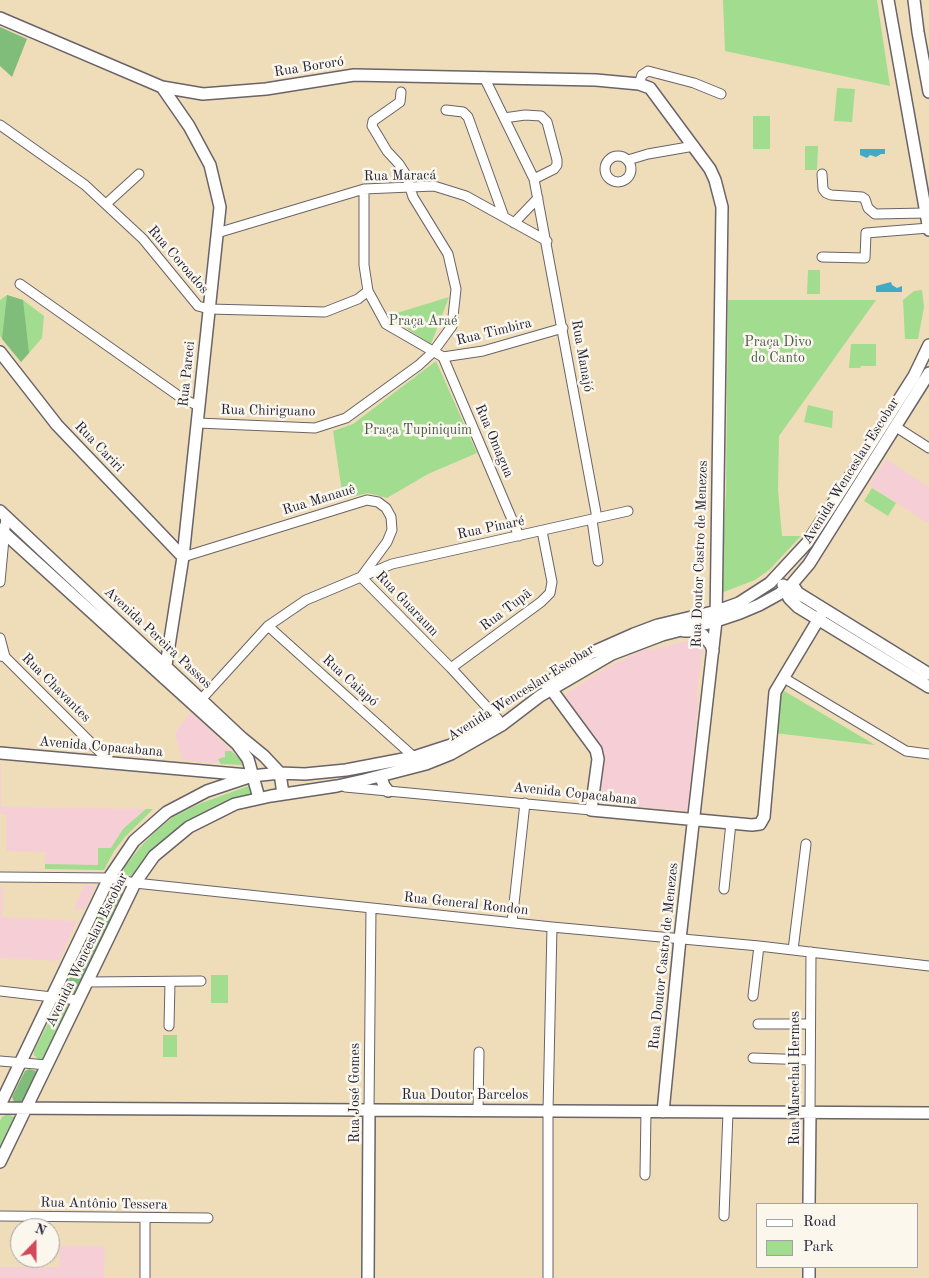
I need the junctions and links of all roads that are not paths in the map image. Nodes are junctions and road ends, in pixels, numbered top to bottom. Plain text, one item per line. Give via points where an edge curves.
1 (888, 0) edge
2 (914, 0) edge
3 (0, 18) edge
4 (484, 77) junction
5 (639, 84) junction
6 (162, 87) junction
7 (401, 92) dead end
8 (929, 92) edge
9 (721, 94) dead end
10 (446, 110) dead end
11 (504, 118) junction
12 (0, 125) edge
13 (694, 146) junction
14 (628, 160) dead end
15 (402, 168) junction
16 (139, 174) dead end
17 (822, 174) dead end
18 (534, 179) junction
19 (410, 187) junction
20 (398, 188) junction
21 (364, 189) junction
22 (538, 198) junction
23 (106, 204) junction
24 (926, 214) junction
25 (504, 217) junction
26 (514, 223) junction
27 (929, 229) edge
28 (217, 233) junction
29 (547, 241) junction
30 (822, 256) dead end
31 (20, 284) dead end
32 (368, 291) junction
33 (209, 309) junction
34 (563, 328) junction
35 (929, 345) edge
36 (0, 352) edge
37 (433, 352) junction
38 (443, 357) junction
39 (929, 373) edge
40 (926, 387) edge
41 (199, 406) junction
42 (198, 423) junction
43 (896, 427) junction
44 (929, 448) edge
45 (628, 511) dead end
46 (3, 514) edge
47 (594, 519) junction
48 (2, 531) edge
49 (542, 531) junction
50 (519, 536) junction
51 (183, 557) junction
52 (598, 561) dead end
53 (786, 567) junction
54 (361, 577) junction
55 (0, 582) edge
56 (789, 587) junction
57 (81, 595) junction
58 (717, 598) junction
59 (739, 603) junction
60 (759, 605) junction
61 (798, 607) junction
62 (822, 615) junction
63 (716, 616) junction
64 (268, 626) junction
65 (679, 631) junction
66 (0, 638) edge
67 (713, 651) junction
68 (3, 656) edge
69 (451, 668) junction
70 (166, 672) junction
71 (929, 674) edge
72 (559, 675) junction
73 (784, 678) junction
74 (929, 687) edge
75 (551, 689) junction
76 (198, 702) junction
77 (498, 719) junction
78 (240, 741) junction
79 (0, 753) edge
80 (929, 754) edge
81 (414, 757) junction
82 (111, 763) junction
83 (346, 770) junction
84 (199, 771) junction
85 (280, 773) junction
86 (383, 775) junction
87 (252, 776) junction
88 (364, 780) junction
89 (337, 786) junction
90 (207, 791) junction
91 (388, 791) junction
92 (283, 794) junction
93 (259, 798) junction
94 (524, 803) junction
95 (591, 810) junction
96 (694, 820) junction
97 (730, 823) junction
98 (806, 844) dead end
99 (0, 877) edge
100 (109, 878) junction
101 (135, 882) junction
102 (724, 889) dead end
103 (371, 908) junction
104 (512, 922) junction
105 (552, 928) junction
106 (680, 938) junction
107 (759, 946) junction
108 (793, 950) junction
109 (811, 952) junction
110 (929, 966) edge
111 (201, 981) dead end
112 (87, 982) junction
113 (170, 982) junction
114 (0, 991) edge
115 (52, 996) junction
116 (754, 996) dead end
117 (78, 1000) junction
118 (758, 1024) dead end
119 (810, 1024) junction
120 (169, 1026) dead end
121 (479, 1052) dead end
122 (753, 1058) dead end
123 (810, 1060) junction
124 (0, 1061) edge
125 (21, 1062) junction
126 (47, 1065) junction
127 (0, 1106) edge
128 (26, 1109) junction
129 (370, 1110) junction
130 (478, 1110) junction
131 (548, 1111) junction
132 (646, 1111) junction
133 (664, 1112) junction
134 (728, 1112) junction
135 (810, 1113) junction
136 (929, 1114) edge
137 (0, 1162) edge
138 (646, 1175) dead end
139 (810, 1203) edge
140 (0, 1216) edge
141 (724, 1216) dead end
142 (145, 1218) junction
143 (208, 1218) dead end
144 (145, 1278) edge
145 (368, 1278) edge
146 (548, 1278) edge

1 - 24 street
2 - 8 street
3 - 6 street, Rua Bororó
4 - 5 street, Rua Bororó
4 - 6 street, Rua Bororó via 354,75 266,89 203,94
4 - 11 street, Rua Manajó
5 - 9 street via 642,75 648,71
5 - 13 street, Rua Doutor Castro de Menezes via 650,88
6 - 28 street, Rua Pareci via 190,126 210,165 220,207
7 - 15 street via 400,102 373,121 372,126
10 - 25 street via 462,112 468,117
11 - 18 street, Rua Manajó
11 - 18 street via 541,116 547,122 557,165
12 - 23 street, Rua Coroados via 85,185
13 - 14 street
13 - 58 street, Rua Doutor Castro de Menezes via 710,169 722,207
15 - 19 street
15 - 20 street
16 - 23 street
17 - 24 street via 826,193 862,197 875,214
18 - 22 street, Rua Manajó
19 - 20 street, Rua Maracá
19 - 25 street, Rua Maracá via 434,186 466,196
19 - 37 street via 448,254 456,289 452,326
20 - 21 street, Rua Maracá
21 - 28 street, Rua Maracá
21 - 32 street via 364,265
22 - 26 street
22 - 29 street, Rua Manajó
23 - 33 street, Rua Coroados via 143,239 198,306
24 - 27 street
25 - 26 street, Rua Maracá
26 - 29 street, Rua Maracá
27 - 30 street via 866,233 865,258
28 - 33 street, Rua Pareci
29 - 34 street, Rua Manajó
31 - 41 street via 183,399
32 - 33 street, Rua Coroados via 358,299 325,312
32 - 37 street via 386,324
33 - 41 street, Rua Pareci
34 - 38 street, Rua Timbira via 483,350
34 - 47 street, Rua Manajó
35 - 53 street, Avenida Wenceslau Escobar via 914,376 830,508
36 - 51 street, Rua Cariri via 57,425
37 - 38 street, Rua Timbira
37 - 42 street, Rua Chiriguano via 346,418 315,428
38 - 50 street, Rua Omagua
39 - 40 street, Avenida Wenceslau Escobar
40 - 43 street, Avenida Wenceslau Escobar
41 - 42 street, Rua Pareci
42 - 51 street, Rua Pareci
43 - 44 street
43 - 56 street, Avenida Wenceslau Escobar via 810,564
45 - 47 street, Rua Pinaré
46 - 48 street
46 - 57 street, Avenida Pereira Passos
47 - 49 street, Rua Pinaré
47 - 52 street, Rua Manajó
48 - 55 street
48 - 57 street, Avenida Pereira Passos
49 - 50 street, Rua Pinaré
49 - 69 street, Rua Tupã via 552,582 550,593
50 - 54 street, Rua Pinaré via 392,564
51 - 54 street, Rua Manauê via 367,500 386,508 392,530
51 - 70 street, Rua Pareci
53 - 56 street via 782,580
53 - 59 street, Avenida Wenceslau Escobar via 770,583
54 - 64 street, Rua Guaraum via 306,600
54 - 69 street, Rua Guaraum
56 - 60 street, Avenida Wenceslau Escobar
56 - 61 street
56 - 62 street
57 - 70 street, Avenida Pereira Passos
58 - 59 street via 725,604
58 - 63 street, Rua Doutor Castro de Menezes
59 - 63 street, Avenida Wenceslau Escobar
60 - 61 street via 783,603
60 - 63 street, Avenida Wenceslau Escobar
61 - 62 street
62 - 71 street
62 - 73 street
62 - 74 street
63 - 65 street, Avenida Wenceslau Escobar
63 - 67 street, Rua Doutor Castro de Menezes
63 - 72 street, Avenida Wenceslau Escobar via 658,626 634,634 591,654
64 - 76 street, Rua Guaraum
64 - 81 street, Rua Caiapó
65 - 67 street via 692,631 703,636
65 - 75 street, Avenida Wenceslau Escobar via 612,654
66 - 68 street
67 - 96 street, Rua Doutor Castro de Menezes
68 - 82 street, Rua Chavantes
69 - 77 street, Rua Guaraum
70 - 76 street, Avenida Pereira Passos
72 - 75 street
72 - 77 street, Avenida Wenceslau Escobar
73 - 80 street via 906,751
73 - 97 street, Avenida Copacabana via 775,692 764,817 760,824
75 - 86 street, Avenida Wenceslau Escobar via 502,725 450,754
75 - 95 street via 596,750 598,759
76 - 78 street, Avenida Pereira Passos
77 - 81 street, Avenida Wenceslau Escobar via 451,745
78 - 85 street, Avenida Pereira Passos via 264,756
78 - 87 street, Avenida Pereira Passos
79 - 82 street, Avenida Copacabana
81 - 83 street, Avenida Wenceslau Escobar
82 - 84 street, Avenida Copacabana
83 - 85 street, Avenida Wenceslau Escobar
83 - 88 street, Avenida Copacabana
84 - 87 street, Avenida Copacabana
84 - 90 street via 207,777
85 - 87 street, Avenida Wenceslau Escobar
85 - 92 street
86 - 88 street, Avenida Wenceslau Escobar
86 - 91 street
87 - 90 street, Avenida Wenceslau Escobar
87 - 93 street, Avenida Pereira Passos
88 - 89 street, Avenida Wenceslau Escobar
88 - 91 street, Avenida Copacabana
89 - 91 street, Avenida Copacabana
89 - 92 street, Avenida Wenceslau Escobar
90 - 100 street, Avenida Wenceslau Escobar via 167,812 134,841
91 - 94 street, Avenida Copacabana
92 - 93 street, Avenida Wenceslau Escobar
93 - 101 street, Avenida Wenceslau Escobar via 235,804 189,827 154,856
94 - 95 street, Avenida Copacabana
94 - 104 street
95 - 96 street, Avenida Copacabana
96 - 97 street, Avenida Copacabana
96 - 106 street, Rua Doutor Castro de Menezes
97 - 102 street
98 - 108 street
99 - 100 street, Rua General Rondon
100 - 101 street, Rua General Rondon
100 - 115 street, Avenida Wenceslau Escobar
101 - 103 street, Rua General Rondon
101 - 112 street, Avenida Wenceslau Escobar
103 - 104 street, Rua General Rondon
103 - 129 street, Rua José Gomes
104 - 105 street, Rua General Rondon
105 - 106 street, Rua General Rondon
105 - 131 street
106 - 107 street, Rua General Rondon
106 - 133 street, Rua Doutor Castro de Menezes
107 - 108 street, Rua General Rondon
107 - 116 street
108 - 109 street, Rua General Rondon
109 - 110 street, Rua General Rondon
109 - 119 street, Rua Marechal Hermes
111 - 113 street
112 - 113 street
112 - 117 street, Avenida Wenceslau Escobar
113 - 120 street
114 - 115 street
115 - 117 street
115 - 125 street, Avenida Wenceslau Escobar
117 - 126 street, Avenida Wenceslau Escobar
118 - 119 street
119 - 123 street, Rua Marechal Hermes
121 - 130 street
122 - 123 street
123 - 135 street, Rua Marechal Hermes
124 - 125 street
125 - 126 street
125 - 127 street, Avenida Wenceslau Escobar
126 - 128 street, Avenida Wenceslau Escobar
127 - 128 street, Rua Doutor Barcelos
128 - 129 street, Rua Doutor Barcelos
128 - 137 street, Avenida Wenceslau Escobar
129 - 130 street, Rua Doutor Barcelos
129 - 145 street, Rua José Gomes
130 - 131 street, Rua Doutor Barcelos
131 - 132 street, Rua Doutor Barcelos
131 - 146 street
132 - 133 street, Rua Doutor Barcelos
132 - 138 street
133 - 134 street, Rua Doutor Barcelos
134 - 135 street, Rua Doutor Barcelos
134 - 141 street
135 - 136 street, Rua Doutor Barcelos
135 - 139 street, Rua Marechal Hermes
140 - 142 street, Rua Antônio Tessera
142 - 143 street, Rua Antônio Tessera
142 - 144 street

